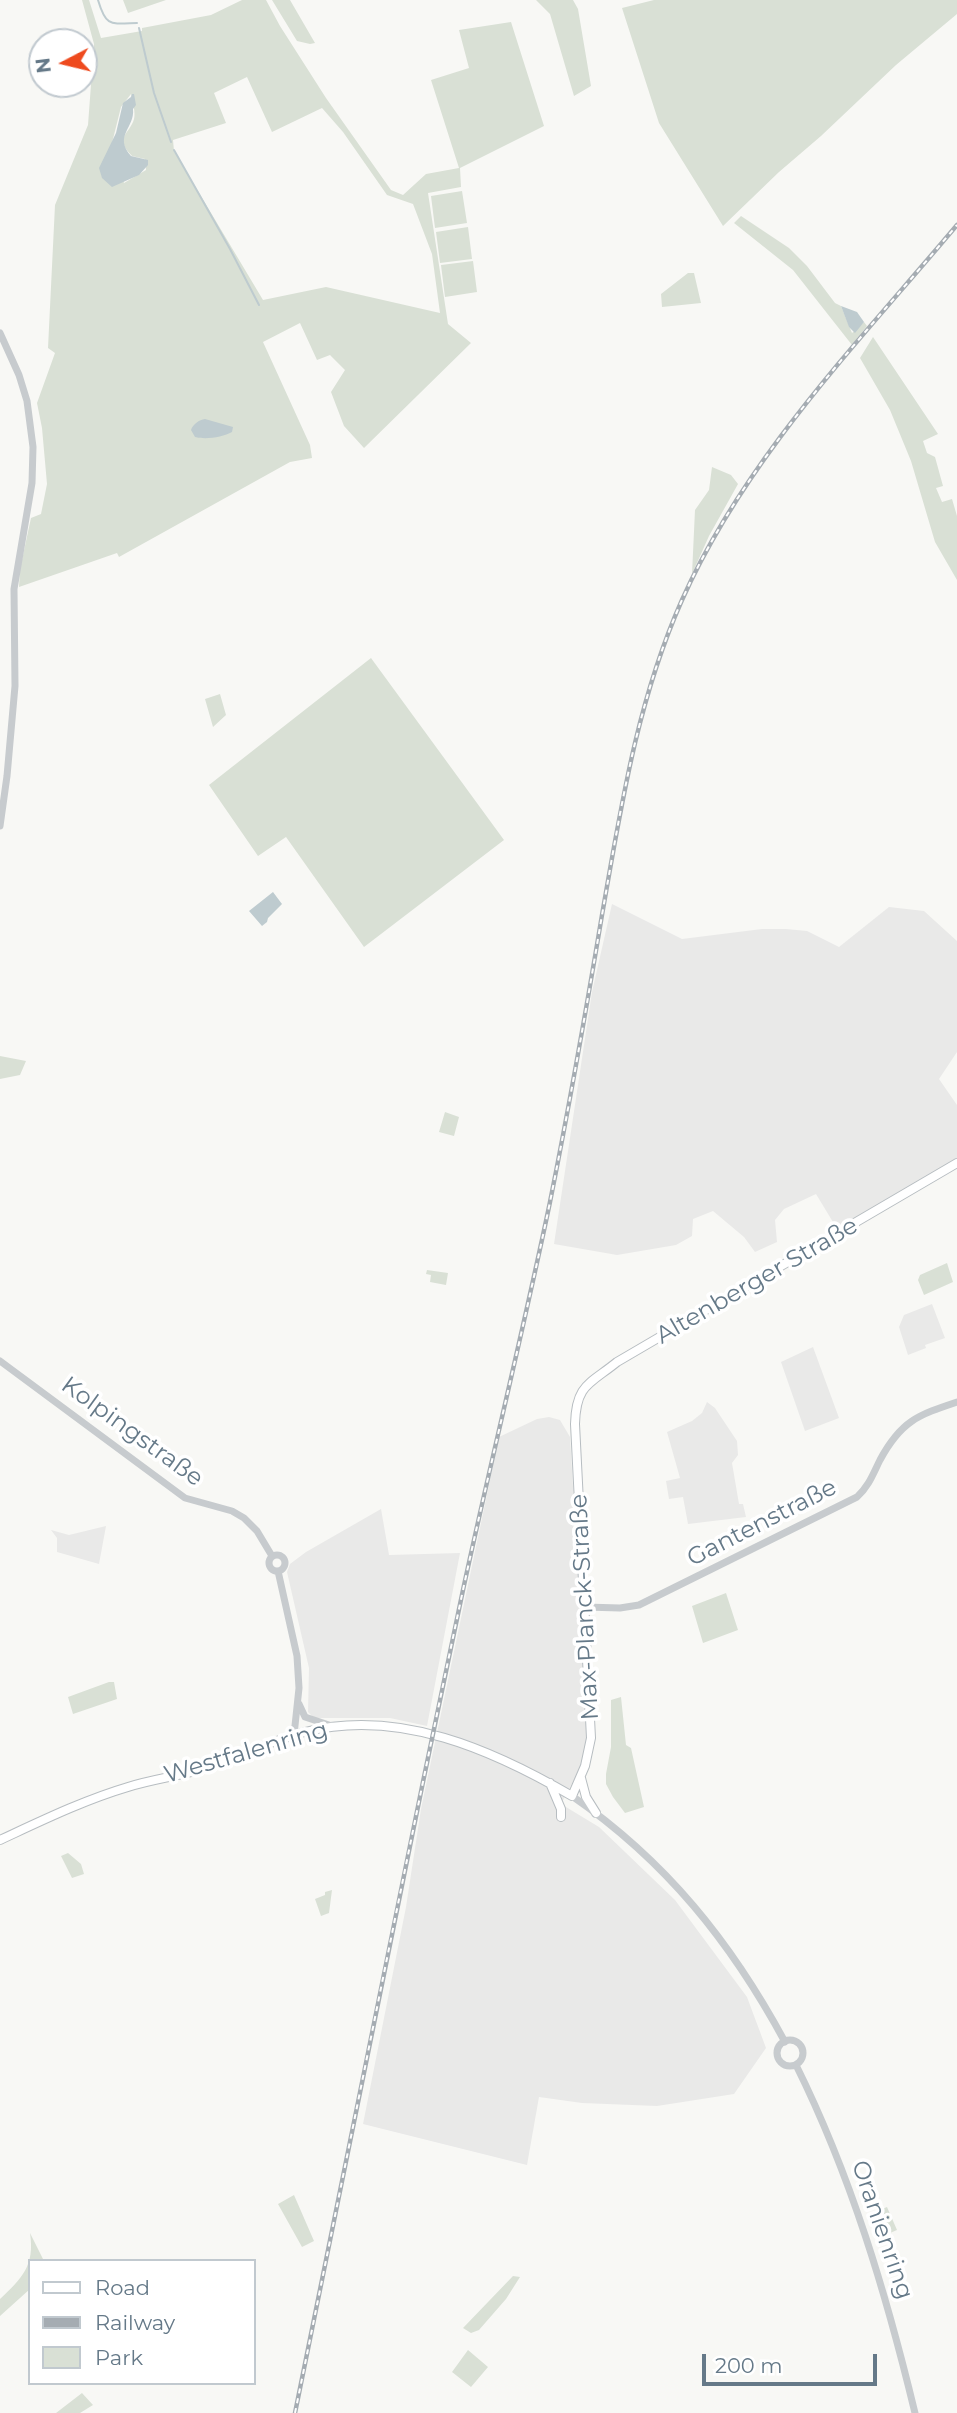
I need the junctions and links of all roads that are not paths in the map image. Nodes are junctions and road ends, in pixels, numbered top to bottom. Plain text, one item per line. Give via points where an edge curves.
1 (0, 333) edge
2 (0, 825) edge
3 (957, 1163) edge
4 (0, 1361) edge
5 (957, 1402) edge
6 (575, 1415) joint
7 (272, 1556) junction
8 (278, 1571) junction
9 (585, 1607) junction
10 (298, 1700) junction
11 (334, 1726) junction
12 (294, 1735) junction
13 (581, 1777) junction
14 (550, 1783) junction
15 (572, 1797) junction
16 (596, 1814) junction
17 (561, 1818) dead end
18 (0, 1840) edge
19 (785, 2042) junction
20 (796, 2065) junction
21 (915, 2413) edge

1 - 2 street via 27,401 33,447 32,483 14,589 15,686
3 - 6 main road, Altenberger Straße via 595,1376 583,1391
4 - 7 street, Kolpingstraße via 185,1498 244,1518
5 - 9 street, Gantenstraße via 906,1424 858,1497 639,1605
6 - 9 main road, Max-Planck-Straße
7 - 8 street via 269,1566
7 - 8 street via 284,1559 285,1565
8 - 10 street via 296,1644
9 - 13 main road, Max-Planck-Straße via 591,1738
10 - 11 street via 304,1717
10 - 12 street
11 - 12 main road, Westfalenring
11 - 14 main road, Westfalenring via 383,1727 438,1736 499,1756
12 - 18 main road, Westfalenring via 194,1771 127,1787
13 - 15 main road, Max-Planck-Straße
13 - 16 main road
14 - 15 main road, Westfalenring
14 - 17 main road
15 - 16 street, Oranienring
16 - 19 street, Oranienring via 660,1868 703,1917 747,1975
19 - 20 street, Oranienring via 778,2052 780,2060 787,2066
19 - 20 street, Oranienring via 795,2041 802,2048 803,2057
20 - 21 street, Oranienring via 860,2216 893,2318

